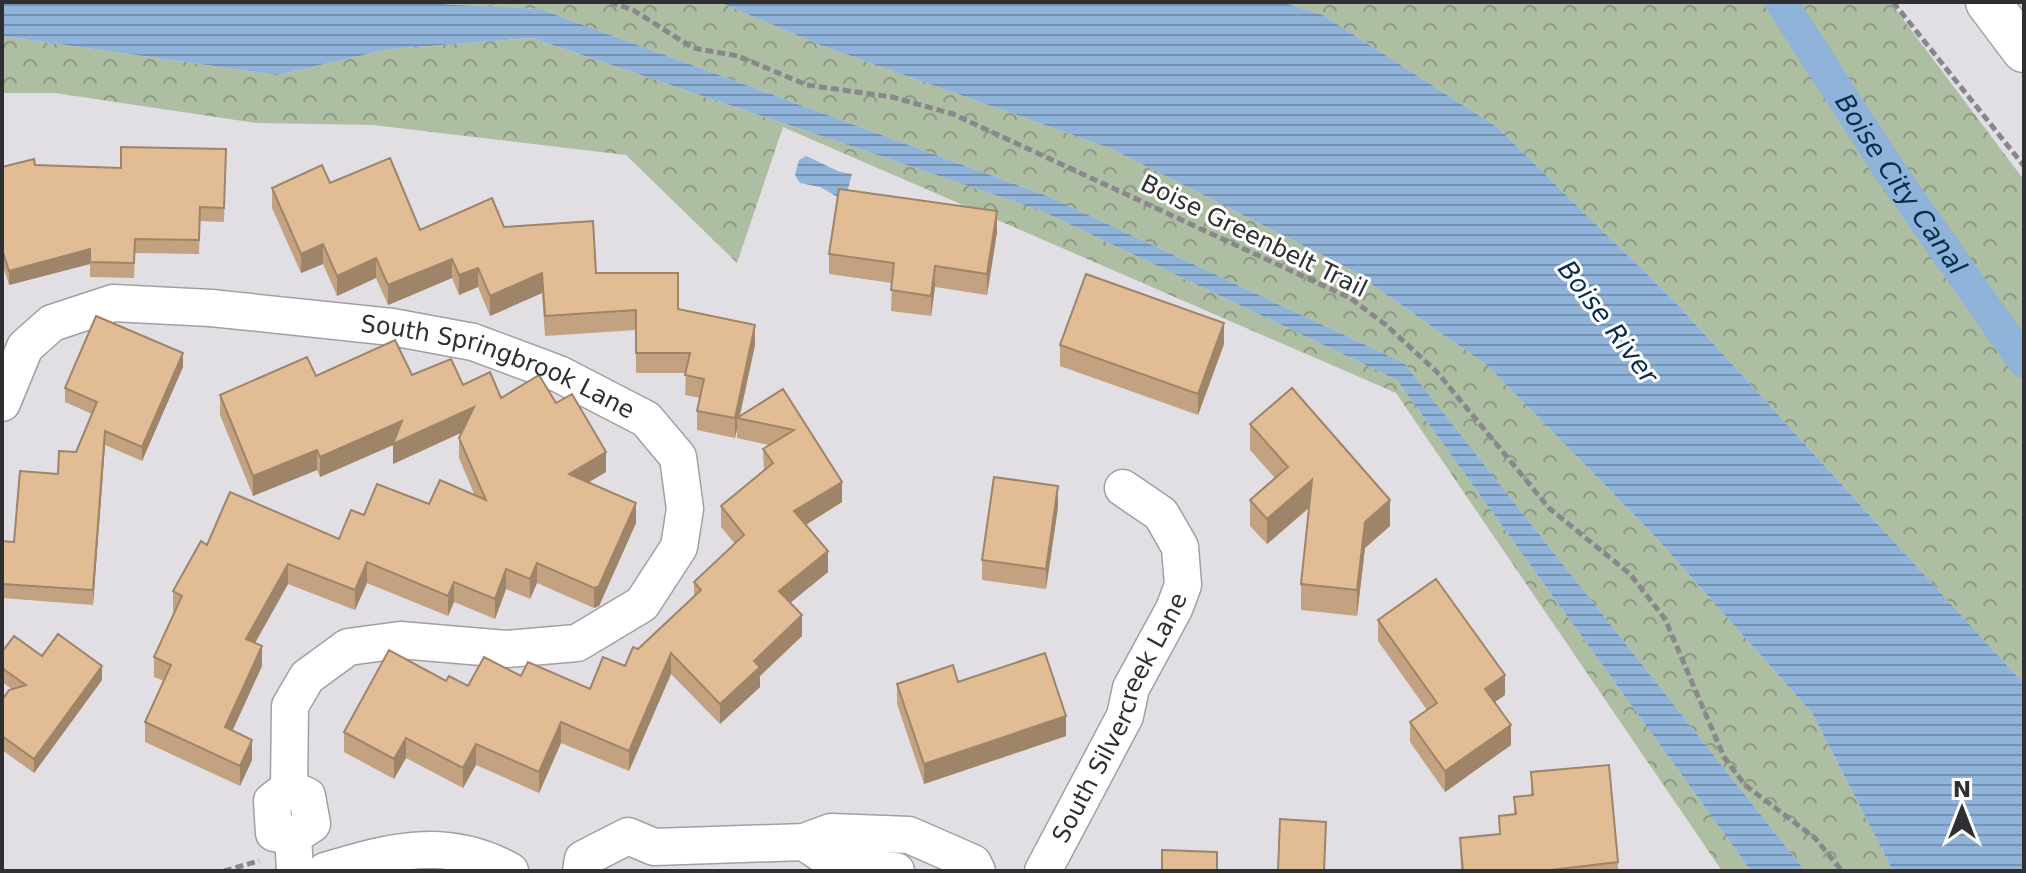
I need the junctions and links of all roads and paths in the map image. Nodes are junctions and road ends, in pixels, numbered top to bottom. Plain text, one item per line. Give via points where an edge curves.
1 (610, 2) edge
2 (1893, 2) edge
3 (1988, 2) edge
4 (2024, 50) edge
5 (2024, 166) edge
6 (2, 403) edge
7 (1123, 488) dead end
8 (804, 842) junction
9 (294, 854) edge
10 (650, 859) edge
11 (325, 871) edge
12 (510, 871) edge
13 (581, 871) edge
14 (896, 871) edge
15 (977, 871) edge
16 (1043, 871) edge
17 (1842, 871) edge

1 - 17 path, Boise Greenbelt Trail via 633,10 693,48 738,56 807,85 892,97 953,114 1350,298 1437,372 1549,508 1630,574 1665,619 1724,757 1745,785 1815,838
2 - 5 path
3 - 4 street
6 - 9 street, South Springbrook Lane via 25,347 52,323 113,303 211,308 392,327 473,342 559,374 646,419 678,457 685,509 679,547 642,604 577,643 506,649 400,640 348,647 307,677 290,706 289,788 307,796 312,824
7 - 16 street, South Silvercreek Lane via 1161,514 1180,547 1183,585 1131,688 1125,716
8 - 10 street
8 - 14 street via 837,864
8 - 15 street via 831,832 909,835 973,863
10 - 13 street via 628,836 583,859
11 - 12 street via 414,849 482,856

